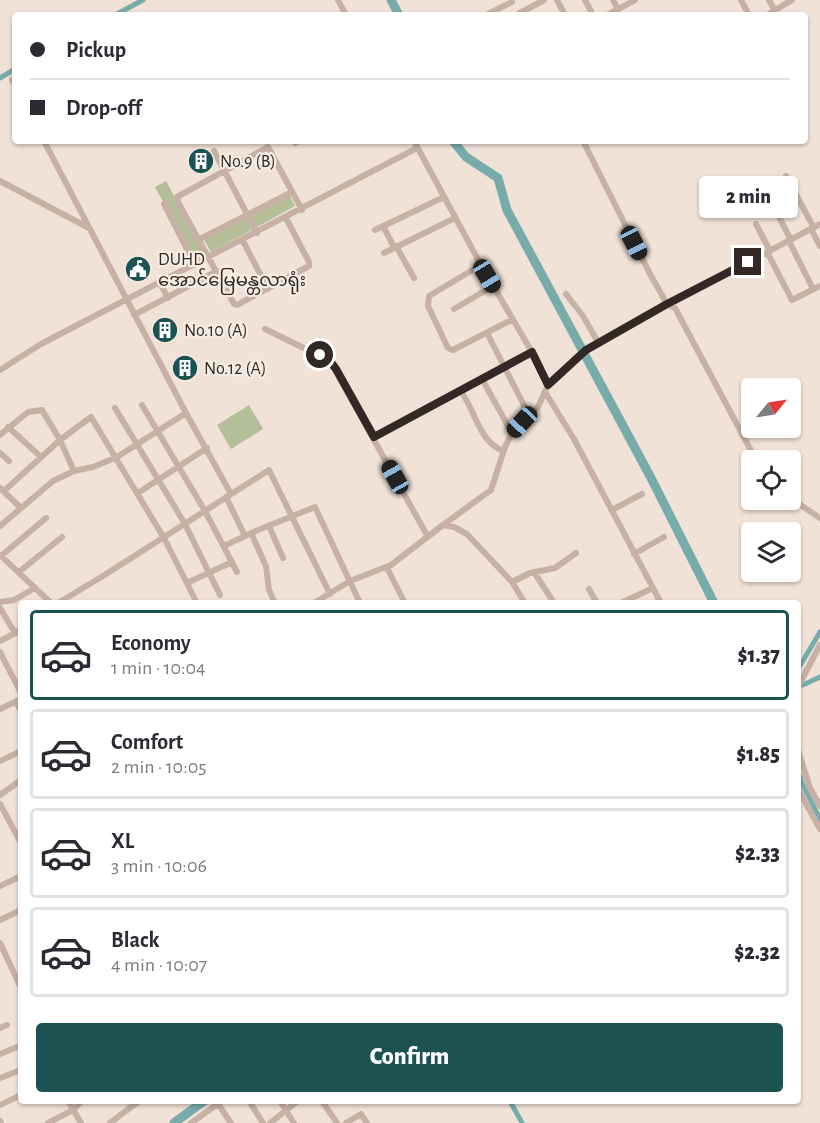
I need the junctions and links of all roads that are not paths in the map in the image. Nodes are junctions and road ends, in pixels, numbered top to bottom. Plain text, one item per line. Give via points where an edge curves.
1 (544, 0) edge
2 (613, 0) edge
3 (635, 0) edge
4 (769, 0) edge
5 (792, 0) edge
6 (511, 1) edge
7 (530, 8) junction
8 (618, 9) junction
9 (775, 10) junction
10 (491, 12) edge
11 (522, 12) edge
12 (532, 12) edge
13 (612, 12) edge
14 (772, 12) edge
15 (46, 144) edge
16 (415, 144) edge
17 (585, 144) edge
18 (417, 148) junction
19 (214, 151) dead end
20 (225, 170) junction
21 (786, 176) dead end
22 (0, 181) edge
23 (292, 192) junction
24 (444, 197) junction
25 (164, 204) dead end
26 (302, 210) junction
27 (247, 214) junction
28 (778, 215) dead end
29 (286, 218) junction
30 (455, 218) junction
31 (756, 224) dead end
32 (384, 226) junction
33 (815, 227) edge
34 (89, 228) junction
35 (375, 230) dead end
36 (257, 233) junction
37 (200, 239) junction
38 (790, 240) junction
39 (243, 241) junction
40 (820, 246) edge
41 (395, 247) junction
42 (768, 252) junction
43 (384, 253) dead end
44 (210, 258) junction
45 (195, 265) junction
46 (481, 265) junction
47 (217, 272) junction
48 (180, 273) junction
49 (414, 278) dead end
50 (160, 283) junction
51 (493, 286) junction
52 (820, 286) edge
53 (188, 287) junction
54 (268, 289) junction
55 (813, 289) junction
56 (566, 294) dead end
57 (168, 298) junction
58 (127, 300) junction
59 (668, 304) junction
60 (454, 309) dead end
61 (135, 315) junction
62 (513, 319) junction
63 (265, 330) dead end
64 (487, 333) junction
65 (599, 344) junction
66 (532, 352) junction
67 (504, 367) junction
68 (0, 370) edge
69 (482, 379) junction
70 (546, 388) junction
71 (460, 390) junction
72 (142, 405) dead end
73 (115, 408) dead end
74 (186, 413) junction
75 (529, 415) junction
76 (8, 427) junction
77 (157, 431) junction
78 (512, 433) junction
79 (0, 435) edge
80 (374, 437) junction
81 (60, 440) junction
82 (137, 444) junction
83 (207, 448) junction
84 (751, 450) edge
85 (503, 451) junction
86 (0, 453) edge
87 (117, 457) junction
88 (41, 458) junction
89 (9, 461) dead end
90 (178, 467) junction
91 (74, 471) junction
92 (158, 480) junction
93 (2, 489) edge
94 (138, 493) junction
95 (642, 494) dead end
96 (229, 496) junction
97 (801, 505) edge
98 (21, 508) junction
99 (612, 510) junction
100 (205, 511) junction
101 (293, 516) junction
102 (46, 518) dead end
103 (820, 518) edge
104 (185, 524) junction
105 (443, 525) junction
106 (0, 526) edge
107 (269, 526) junction
108 (248, 535) junction
109 (62, 537) dead end
110 (428, 537) junction
111 (664, 537) dead end
112 (164, 538) junction
113 (224, 546) junction
114 (576, 553) dead end
115 (634, 554) junction
116 (1, 556) edge
117 (283, 558) dead end
118 (232, 562) junction
119 (387, 568) junction
120 (19, 572) junction
121 (237, 572) dead end
122 (534, 572) junction
123 (209, 573) junction
124 (351, 581) junction
125 (512, 582) junction
126 (188, 583) junction
127 (35, 588) junction
128 (653, 588) junction
129 (589, 589) dead end
130 (619, 593) dead end
131 (330, 594) junction
132 (220, 595) dead end
133 (48, 600) edge
134 (63, 600) edge
135 (196, 600) edge
136 (274, 600) edge
137 (321, 600) edge
138 (359, 600) edge
139 (403, 600) edge
140 (523, 600) edge
141 (552, 600) edge
142 (595, 600) edge
143 (622, 600) edge
144 (629, 600) edge
145 (659, 600) edge
146 (0, 602) edge
147 (0, 608) edge
148 (18, 632) edge
149 (0, 641) edge
150 (820, 645) edge
151 (0, 652) edge
152 (801, 681) edge
153 (18, 687) edge
154 (18, 700) edge
155 (1, 706) edge
156 (18, 752) edge
157 (801, 760) edge
158 (0, 761) edge
159 (18, 783) edge
160 (801, 794) edge
161 (0, 795) edge
162 (0, 804) edge
163 (820, 806) edge
164 (820, 829) edge
165 (18, 837) edge
166 (18, 877) edge
167 (0, 886) edge
168 (18, 911) edge
169 (0, 920) edge
170 (0, 943) edge
171 (18, 982) edge
172 (17, 1047) dead end
173 (0, 1054) edge
174 (18, 1071) edge
175 (0, 1078) edge
176 (18, 1096) edge
177 (70, 1104) edge
178 (79, 1104) edge
179 (135, 1104) edge
180 (218, 1104) edge
181 (221, 1104) edge
182 (251, 1104) edge
183 (282, 1104) edge
184 (294, 1104) edge
185 (324, 1104) edge
186 (0, 1105) edge
187 (73, 1110) junction
188 (286, 1110) junction
189 (196, 1122) edge
190 (48, 1123) edge
191 (81, 1123) edge
192 (110, 1123) edge
193 (231, 1123) edge
194 (263, 1123) edge
195 (270, 1123) edge
196 (294, 1123) edge
197 (337, 1123) edge
198 (346, 1123) edge
199 (367, 1123) edge

1 - 7 street
2 - 8 street
3 - 8 street
4 - 9 street
5 - 9 street
6 - 10 street
7 - 11 street
7 - 12 street
8 - 13 street
9 - 14 street
15 - 34 street
16 - 18 street
17 - 59 street
18 - 24 street
18 - 26 street
19 - 20 street
20 - 23 street via 268,147
20 - 27 street
20 - 37 street via 177,196
21 - 33 street
22 - 34 street
23 - 26 street
23 - 27 street
24 - 30 street
24 - 32 street
25 - 45 street
26 - 29 street
27 - 36 street
27 - 37 street
28 - 38 street
29 - 36 street
29 - 54 street via 309,266
30 - 41 street
30 - 46 street
31 - 42 street
32 - 35 street
32 - 41 street
33 - 38 street
33 - 40 street
34 - 58 street
36 - 39 street
37 - 44 street
38 - 42 street
38 - 55 street
39 - 44 street
39 - 54 street
41 - 43 street
41 - 49 street
42 - 55 street via 792,300
42 - 59 street
44 - 45 street
44 - 47 street
45 - 48 street
46 - 51 street
46 - 64 street via 429,296 427,303 451,350
47 - 53 street
47 - 54 street via 234,304
48 - 50 street
48 - 53 street
50 - 57 street
50 - 58 street
51 - 60 street
51 - 62 street
52 - 55 street
53 - 57 street
56 - 65 street
57 - 61 street
58 - 61 street
58 - 68 street
59 - 65 street
59 - 84 street via 675,308
61 - 74 street
62 - 64 street
62 - 66 street
63 - 80 street via 330,361
64 - 67 street
65 - 70 street via 578,356
66 - 67 street
66 - 70 street
67 - 69 street
67 - 75 street
69 - 71 street
69 - 78 street
70 - 75 street via 540,404
70 - 99 street
71 - 80 street
71 - 85 street via 490,444
72 - 77 street
73 - 82 street
74 - 77 street
74 - 83 street
75 - 78 street
76 - 79 street
76 - 81 street via 28,412 42,410
76 - 88 street
77 - 82 street
77 - 90 street
78 - 85 street
80 - 110 street
81 - 87 street via 91,417
81 - 88 street
81 - 91 street
82 - 87 street
82 - 92 street
83 - 90 street
83 - 96 street
85 - 105 street via 491,490
86 - 89 street
87 - 91 street
87 - 94 street
88 - 93 street
90 - 92 street
90 - 100 street
91 - 98 street via 51,482
92 - 94 street
92 - 104 street
93 - 98 street
94 - 112 street
95 - 99 street
96 - 100 street
96 - 101 street via 269,470
96 - 108 street
97 - 103 street
98 - 106 street
99 - 115 street
100 - 104 street
100 - 113 street
101 - 107 street
101 - 124 street via 312,507 317,510
101 - 131 street
102 - 116 street
104 - 112 street
104 - 123 street
105 - 110 street
105 - 125 street via 467,534
107 - 108 street
107 - 117 street
108 - 113 street
108 - 136 street via 266,566
109 - 120 street
110 - 119 street
111 - 115 street
112 - 126 street
112 - 134 street
113 - 118 street
114 - 122 street via 555,568
115 - 128 street
116 - 120 street
118 - 121 street
118 - 123 street
119 - 124 street
119 - 139 street
120 - 127 street
122 - 125 street
122 - 141 street
123 - 126 street
123 - 132 street
124 - 131 street
124 - 138 street
125 - 140 street
126 - 135 street
127 - 133 street
127 - 146 street via 14,600
128 - 144 street
128 - 145 street
129 - 142 street
130 - 143 street
131 - 137 street
147 - 148 street
148 - 149 street
150 - 152 street
151 - 153 street
154 - 155 street
156 - 158 street
157 - 163 street
159 - 161 street
160 - 164 street
162 - 165 street
166 - 167 street
168 - 169 street
170 - 171 street
172 - 173 street
174 - 175 street
176 - 186 street
177 - 187 street
178 - 187 street
179 - 192 street
180 - 189 street
181 - 193 street
182 - 194 street
183 - 188 street
184 - 188 street
185 - 197 street
187 - 190 street
187 - 191 street
188 - 195 street
188 - 196 street
198 - 199 street via 361,1114

